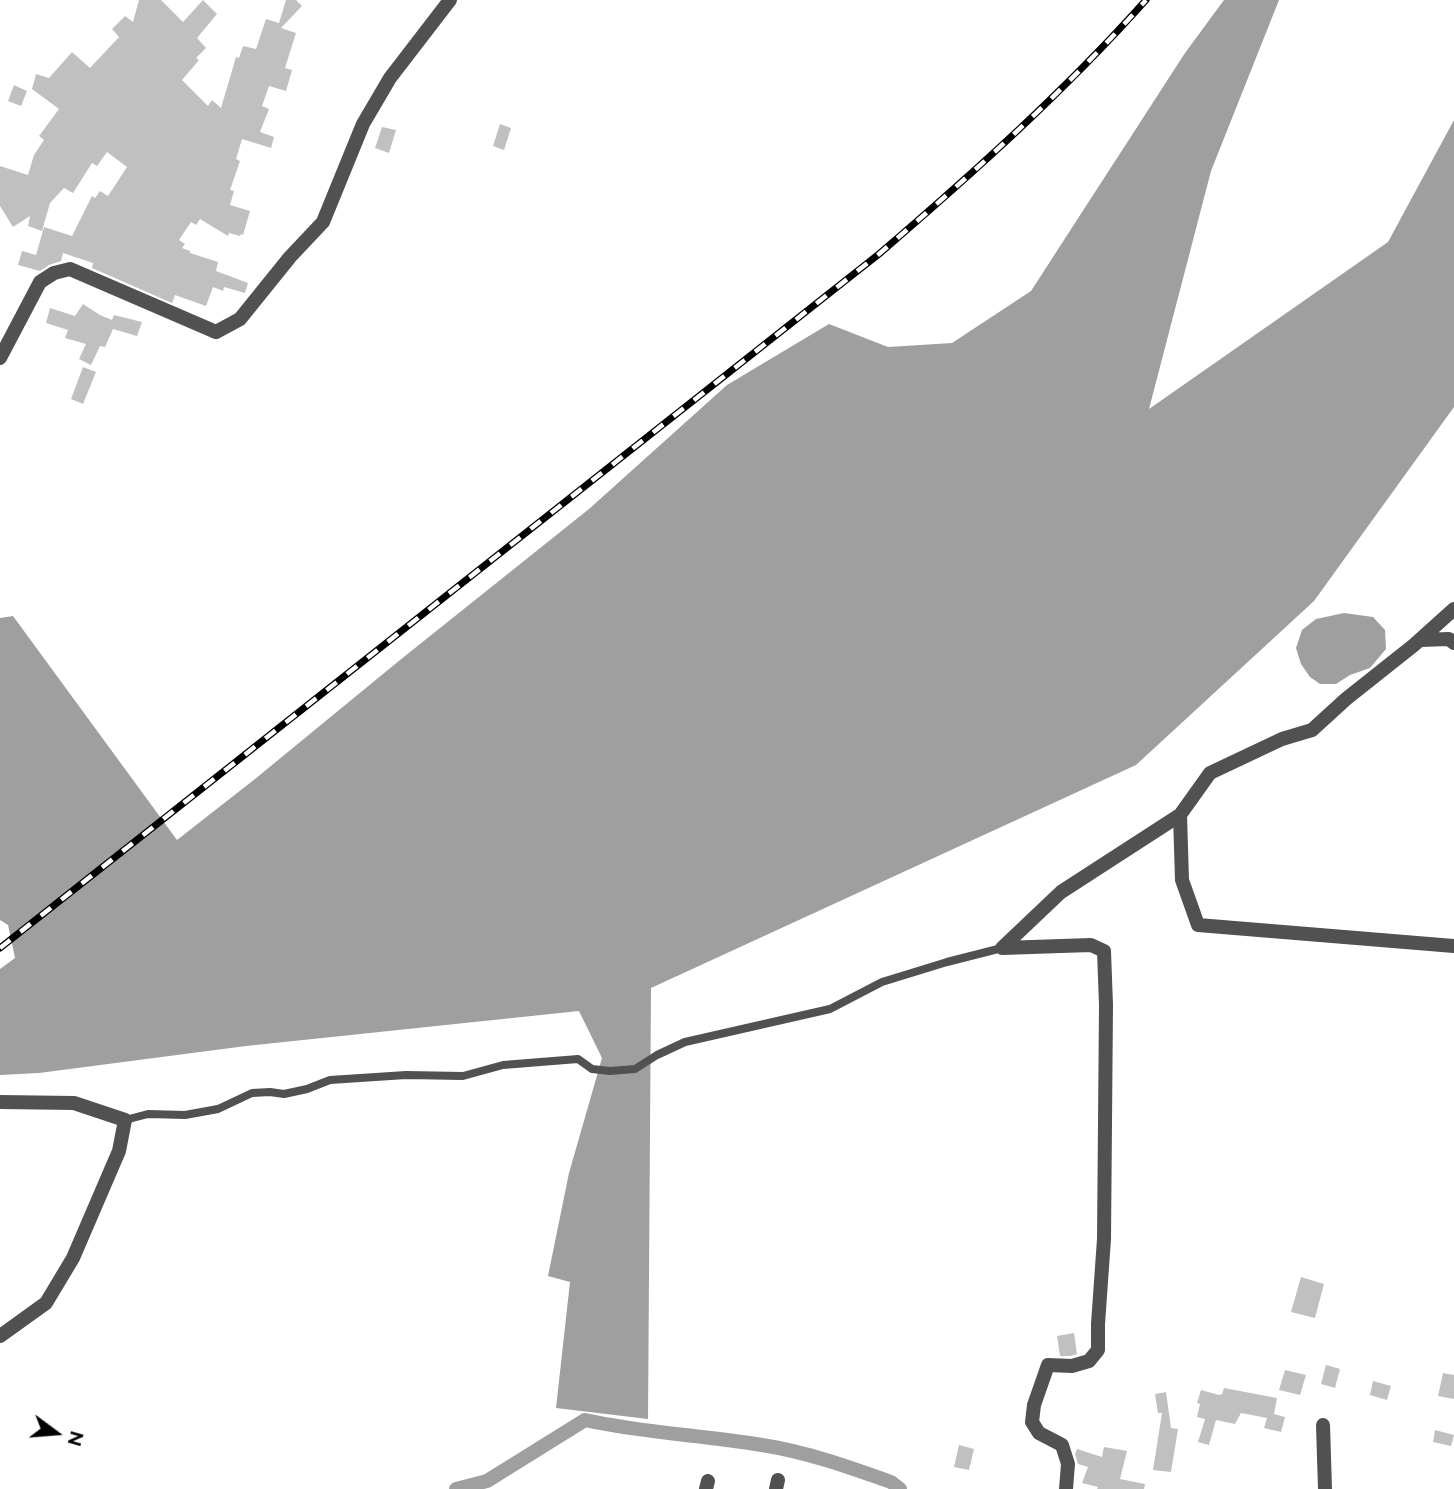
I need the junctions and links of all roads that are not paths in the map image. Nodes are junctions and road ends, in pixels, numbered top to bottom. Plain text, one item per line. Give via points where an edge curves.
1 (450, 0) edge
2 (0, 358) edge
3 (1454, 609) edge
4 (1420, 640) junction
5 (1454, 643) edge
6 (1180, 815) junction
7 (1454, 946) edge
8 (1002, 948) junction
9 (0, 1102) edge
10 (125, 1120) junction
11 (0, 1336) edge
12 (1323, 1425) dead end
13 (1066, 1489) edge
14 (1325, 1489) edge

1 - 2 street via 390,78 363,124 323,222 240,319 216,332 70,269 40,282
3 - 4 street
4 - 5 street via 1450,639
4 - 6 street via 1312,730 1210,773
6 - 7 street via 1182,880 1198,925
6 - 8 street via 1060,892
8 - 10 lane via 882,982 830,1009 685,1042 635,1069 592,1069 578,1059 503,1065 463,1076 330,1080 284,1094 252,1093 218,1109
8 - 13 street via 1091,945 1104,951 1104,1240 1098,1350 1089,1361 1048,1365 1032,1422 1039,1433 1062,1446 1068,1464
9 - 10 street via 74,1103
10 - 11 street via 119,1151 73,1258 46,1303
12 - 14 street

